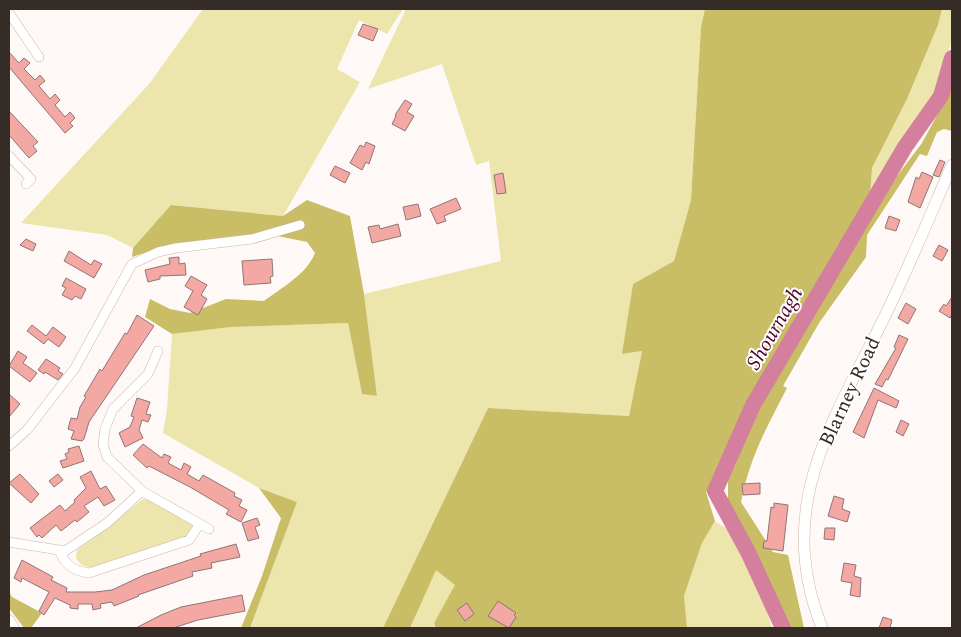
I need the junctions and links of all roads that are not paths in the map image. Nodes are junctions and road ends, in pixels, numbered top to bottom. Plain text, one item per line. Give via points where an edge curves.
1 (9, 13) edge
2 (39, 57) dead end
3 (9, 156) edge
4 (952, 165) edge
5 (26, 184) dead end
6 (300, 225) dead end
7 (158, 351) dead end
8 (9, 446) edge
9 (142, 491) junction
10 (200, 524) junction
11 (209, 529) dead end
12 (9, 542) edge
13 (59, 550) junction
14 (9, 620) edge
15 (14, 628) edge
16 (822, 628) edge

1 - 2 street
3 - 5 street via 31,179
4 - 16 main road, Blarney Road via 818,456 803,521 806,572
6 - 8 street via 252,239 158,252 132,264 75,368 28,430
7 - 9 street via 148,374 113,409 103,444 106,457
9 - 10 street
9 - 13 street via 106,523 65,551
10 - 11 street
10 - 13 street via 190,540 89,573 76,571 64,562
12 - 13 street
14 - 15 street

